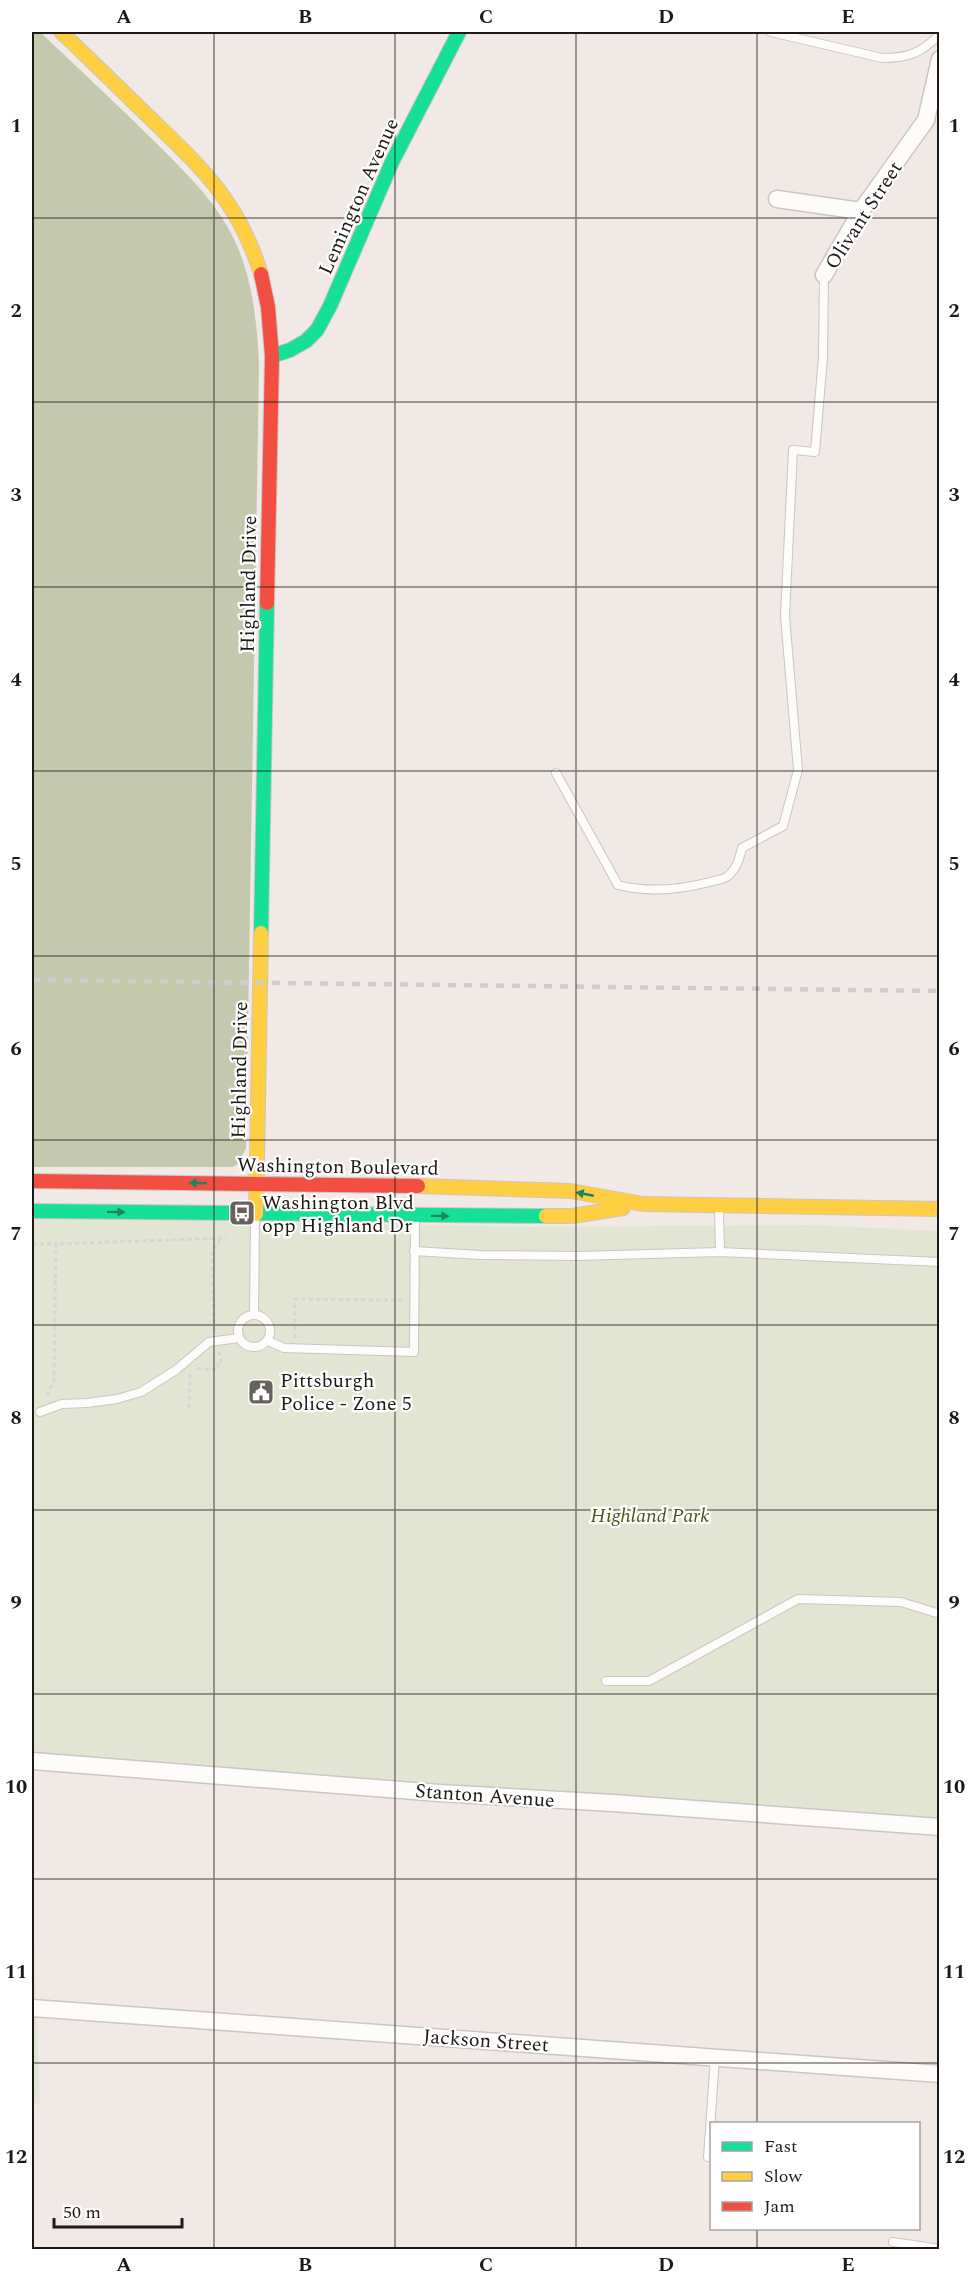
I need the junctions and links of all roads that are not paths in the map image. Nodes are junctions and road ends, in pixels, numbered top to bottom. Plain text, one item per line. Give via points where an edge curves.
1 (62, 32) edge
2 (459, 32) edge
3 (771, 32) edge
4 (939, 34) edge
5 (939, 59) edge
6 (777, 199) dead end
7 (861, 211) junction
8 (824, 275) joint
9 (272, 356) junction
10 (556, 773) dead end
11 (32, 1181) edge
12 (256, 1184) junction
13 (643, 1204) junction
14 (719, 1206) junction
15 (939, 1209) edge
16 (32, 1211) edge
17 (255, 1214) junction
18 (415, 1216) junction
19 (414, 1251) junction
20 (720, 1251) junction
21 (939, 1262) edge
22 (254, 1315) junction
23 (239, 1338) junction
24 (268, 1341) junction
25 (40, 1412) dead end
26 (939, 1614) edge
27 (606, 1681) dead end
28 (32, 1761) edge
29 (939, 1827) edge
30 (32, 2008) edge
31 (715, 2058) junction
32 (939, 2074) edge
33 (710, 2122) edge
34 (710, 2129) edge
35 (708, 2157) dead end
36 (893, 2242) dead end
37 (939, 2249) edge

1 - 9 main road, Highland Drive via 208,174 233,209 255,251 269,306
2 - 9 main road, Lemington Avenue via 392,162 317,330 290,350
3 - 4 lane via 882,58 924,50
5 - 7 street, Olivant Street via 926,120
6 - 7 street
7 - 8 street, Olivant Street
8 - 10 lane, Olivant Street via 823,357 815,452 793,450 785,616 798,770 783,826 741,848 738,864 726,878 661,891 635,890 618,885
9 - 12 main road, Highland Drive
12 -> 11 main road, Washington Boulevard
13 -> 12 main road, Washington Boulevard via 572,1191
12 - 17 main road, Highland Drive
13 - 14 main road, Washington Boulevard
18 -> 13 main road, Washington Boulevard via 572,1216
14 - 15 main road, Washington Boulevard
14 - 20 lane
16 -> 17 main road, Washington Boulevard
17 - 18 main road, Washington Boulevard
17 - 22 lane
18 - 19 lane
19 - 20 lane via 578,1256
19 - 24 lane via 414,1352 285,1348
20 - 21 lane
22 - 23 lane via 241,1322
22 - 24 lane via 267,1322
23 - 24 lane via 250,1347 260,1347
23 - 25 lane via 209,1342 176,1370 141,1392 117,1400 62,1404
26 - 27 lane via 901,1602 798,1599 649,1681
28 - 29 street, Stanton Avenue
30 - 31 street, Jackson Street
31 - 32 street, Jackson Street
31 - 33 lane
34 - 35 lane
36 - 37 lane

